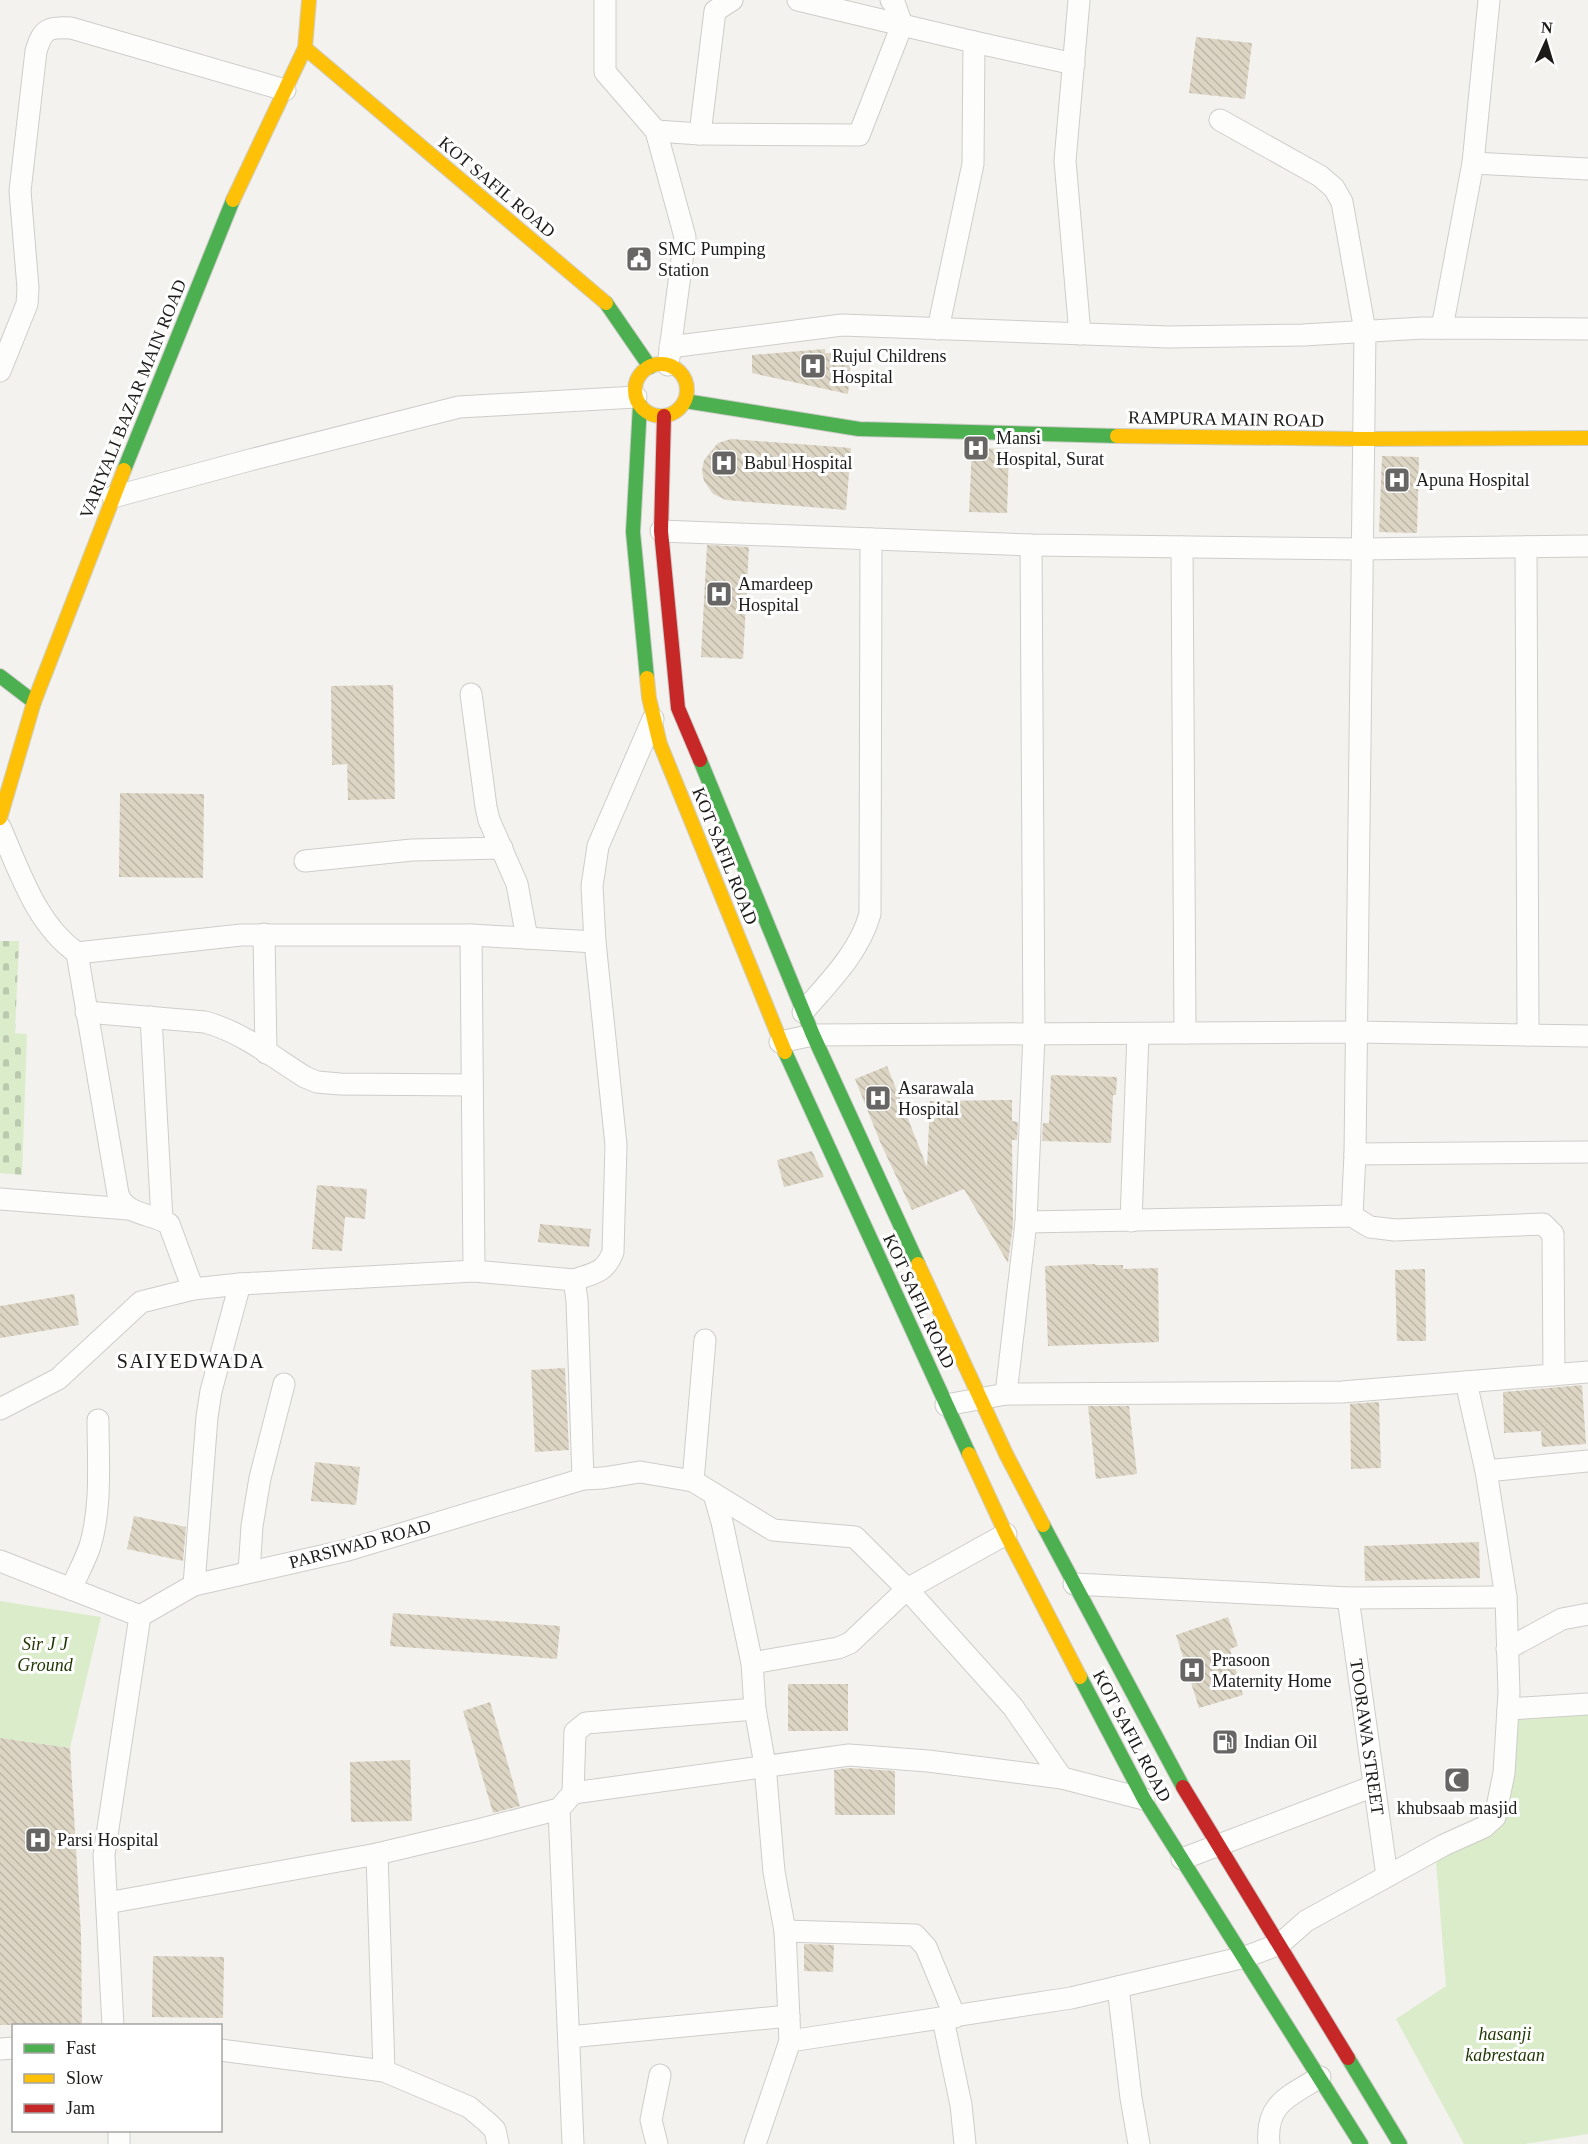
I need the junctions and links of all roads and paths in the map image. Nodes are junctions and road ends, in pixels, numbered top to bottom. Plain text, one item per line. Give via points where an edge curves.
1 (309, 0) edge
2 (605, 0) edge
3 (732, 0) edge
4 (798, 0) edge
5 (891, 0) edge
6 (1079, 0) edge
7 (1489, 0) edge
8 (902, 25) junction
9 (974, 42) junction
10 (305, 48) junction
11 (1074, 64) junction
12 (285, 90) junction
13 (1220, 120) dead end
14 (656, 131) junction
15 (700, 134) junction
16 (1473, 163) junction
17 (1588, 169) edge
18 (1442, 328) junction
19 (938, 329) junction
20 (1588, 329) edge
21 (1365, 331) junction
22 (1080, 334) junction
23 (662, 360) junction
24 (0, 371) edge
25 (638, 401) junction
26 (685, 401) junction
27 (664, 416) junction
28 (1588, 438) edge
29 (1362, 439) junction
30 (113, 497) junction
31 (661, 531) junction
32 (871, 539) junction
33 (1031, 545) junction
34 (1588, 546) edge
35 (1182, 547) junction
36 (1526, 547) junction
37 (1361, 549) junction
38 (0, 676) edge
39 (471, 694) dead end
40 (34, 702) junction
41 (653, 719) junction
42 (0, 818) edge
43 (0, 827) edge
44 (502, 848) junction
45 (305, 861) dead end
46 (264, 934) junction
47 (471, 935) junction
48 (527, 938) junction
49 (595, 942) junction
50 (77, 952) junction
51 (86, 1012) junction
52 (804, 1012) junction
53 (151, 1017) junction
54 (1356, 1032) junction
55 (1138, 1034) junction
56 (1185, 1034) junction
57 (813, 1035) junction
58 (1034, 1035) junction
59 (1528, 1035) junction
60 (1588, 1036) edge
61 (780, 1042) junction
62 (266, 1053) junction
63 (472, 1085) junction
64 (1588, 1152) edge
65 (1355, 1154) junction
66 (0, 1199) edge
67 (128, 1209) junction
68 (1352, 1216) junction
69 (162, 1220) junction
70 (1131, 1221) junction
71 (1026, 1222) junction
72 (474, 1271) junction
73 (574, 1280) junction
74 (240, 1284) junction
75 (193, 1289) junction
76 (705, 1340) dead end
77 (1588, 1372) edge
78 (1554, 1375) junction
79 (1466, 1382) junction
80 (284, 1384) dead end
81 (1006, 1394) junction
82 (981, 1399) junction
83 (946, 1405) junction
84 (0, 1409) edge
85 (98, 1420) dead end
86 (1588, 1461) edge
87 (1486, 1471) junction
88 (583, 1479) junction
89 (693, 1481) junction
90 (714, 1494) junction
91 (1006, 1534) junction
92 (0, 1561) edge
93 (249, 1572) junction
94 (1074, 1584) junction
95 (194, 1585) junction
96 (71, 1589) junction
97 (907, 1589) junction
98 (1506, 1597) junction
99 (1348, 1598) junction
100 (1588, 1614) edge
101 (140, 1616) junction
102 (1507, 1648) junction
103 (752, 1663) junction
104 (1588, 1704) edge
105 (755, 1709) junction
106 (1508, 1709) junction
107 (765, 1765) junction
108 (1062, 1778) junction
109 (1374, 1786) junction
110 (573, 1793) junction
111 (1144, 1799) junction
112 (559, 1809) junction
113 (1218, 1846) junction
114 (377, 1854) junction
115 (1182, 1859) junction
116 (1387, 1876) junction
117 (107, 1903) junction
118 (785, 1931) junction
119 (1280, 1944) junction
120 (1245, 1956) junction
121 (1118, 1987) junction
122 (789, 2016) junction
123 (949, 2018) junction
124 (113, 2024) edge
125 (569, 2037) junction
126 (790, 2041) junction
127 (222, 2050) edge
128 (384, 2071) junction
129 (660, 2075) dead end
130 (1320, 2077) junction
131 (498, 2144) edge
132 (573, 2144) edge
133 (657, 2144) edge
134 (755, 2144) edge
135 (965, 2144) edge
136 (1139, 2144) edge
137 (1269, 2144) edge
138 (1361, 2144) edge
139 (1400, 2144) edge

1 - 10 main road, VARIYALI BAZAR MAIN ROAD
2 - 14 street via 604,72
3 - 15 street via 715,10
4 - 8 street
5 - 8 street
6 - 11 street
7 - 16 street
8 - 9 street
8 - 15 street via 860,135
9 - 11 street
9 - 19 street via 973,164
10 - 12 main road, VARIYALI BAZAR MAIN ROAD
10 - 23 main road, KOT SAFIL ROAD via 609,305
11 - 22 street via 1065,161
12 - 24 street via 70,28 52,27 41,34 20,191 27,304
12 - 30 main road, VARIYALI BAZAR MAIN ROAD via 227,212
13 - 21 street via 1320,176 1334,188 1342,202
14 - 15 street
14 - 23 street via 685,237
16 - 17 street
16 - 18 street
18 - 20 street
18 - 21 street
19 - 22 street
19 - 23 street via 842,326
21 - 22 street via 1168,337
21 - 29 street
23 - 25 main road via 637,379
23 - 26 main road via 676,369 686,383
25 - 27 main road via 654,416
25 - 30 street via 459,406
25 - 41 main road, KOT SAFIL ROAD via 633,532
26 - 27 main road via 680,409
26 - 29 main road, RAMPURA MAIN ROAD via 859,429
27 - 31 main road, KOT SAFIL ROAD
28 - 29 main road, RAMPURA MAIN ROAD
29 - 37 street
30 - 40 main road, VARIYALI BAZAR MAIN ROAD
31 - 32 street
31 - 52 main road, KOT SAFIL ROAD via 678,708
32 - 33 street
32 - 52 street via 870,914 854,952
33 - 35 street
33 - 58 street
34 - 36 street
35 - 37 street
35 - 56 street
36 - 37 street
36 - 59 street
37 - 54 street
38 - 40 main road
39 - 44 street via 486,807
40 - 42 main road, VARIYALI BAZAR MAIN ROAD
41 - 49 street via 598,846 592,886
41 - 61 main road, KOT SAFIL ROAD
43 - 50 street via 45,921
44 - 45 street via 421,849
44 - 48 street via 517,884
46 - 47 street
46 - 50 street
46 - 62 street
47 - 48 street
47 - 63 street
48 - 49 street
49 - 73 street via 616,1146 614,1252 609,1264 600,1271
50 - 51 street
51 - 53 street
51 - 67 street via 118,1194
52 - 57 main road, KOT SAFIL ROAD
53 - 62 street via 222,1026
53 - 69 street
54 - 56 street
54 - 59 street
54 - 65 street
55 - 56 street
55 - 58 street
55 - 70 street
57 - 58 street
57 - 61 street
57 - 82 main road, KOT SAFIL ROAD
58 - 71 street
59 - 60 street
61 - 83 main road, KOT SAFIL ROAD
62 - 63 street via 305,1077 327,1084
63 - 72 street
64 - 65 street
65 - 68 street
66 - 67 street
67 - 69 street
68 - 70 street
68 - 78 street via 1370,1227 1395,1230 1544,1224 1553,1234
69 - 75 street via 173,1232
70 - 71 street
71 - 81 street
72 - 73 street
72 - 74 street
73 - 88 street
74 - 75 street
74 - 95 street via 207,1417
75 - 84 street via 141,1302 58,1379
76 - 89 street
77 - 78 street
78 - 79 street
79 - 81 street via 1342,1392
79 - 87 street
80 - 93 street via 257,1495
81 - 82 street
82 - 83 street
82 - 94 main road, KOT SAFIL ROAD
83 - 91 main road, KOT SAFIL ROAD
85 - 96 street via 94,1524 90,1546
86 - 87 street
87 - 98 street
88 - 89 street, PARSIWAD ROAD via 640,1472
88 - 93 street, PARSIWAD ROAD via 348,1550
89 - 90 street
90 - 97 street via 773,1530 855,1537
90 - 103 street
91 - 97 street
91 - 111 main road, KOT SAFIL ROAD
92 - 96 street
93 - 95 street, PARSIWAD ROAD
94 - 99 street
94 - 113 main road, KOT SAFIL ROAD
95 - 101 street, PARSIWAD ROAD
96 - 101 street
97 - 103 street via 850,1643
97 - 108 street via 1013,1707
98 - 99 street
98 - 102 street
99 - 109 street, TOORAWA STREET
100 - 102 street via 1563,1619
101 - 117 street via 104,1855
102 - 106 street
103 - 105 street
104 - 106 street
105 - 107 street
105 - 110 street via 586,1723 574,1732
106 - 116 street via 1504,1773 1495,1818
107 - 108 street via 849,1755
107 - 110 street
107 - 118 street via 774,1872
108 - 111 street
109 - 113 street
109 - 116 street, TOORAWA STREET
110 - 112 street
111 - 115 main road, KOT SAFIL ROAD
112 - 114 street
112 - 125 street
113 - 115 street
113 - 119 main road, KOT SAFIL ROAD
114 - 117 street
114 - 128 street
115 - 120 main road, KOT SAFIL ROAD
116 - 119 street via 1306,1921
117 - 124 street
118 - 122 street
118 - 123 street via 915,1935 926,1947
119 - 120 street
119 - 139 main road, KOT SAFIL ROAD
120 - 121 street
120 - 130 main road, KOT SAFIL ROAD
121 - 123 street
121 - 136 street
122 - 125 street
122 - 126 street
123 - 126 street
123 - 135 street
125 - 132 street
126 - 134 street
127 - 128 street
128 - 131 street via 469,2107 495,2130
129 - 133 street via 651,2120
130 - 137 street via 1282,2100 1274,2110 1269,2122
130 - 138 main road, KOT SAFIL ROAD

